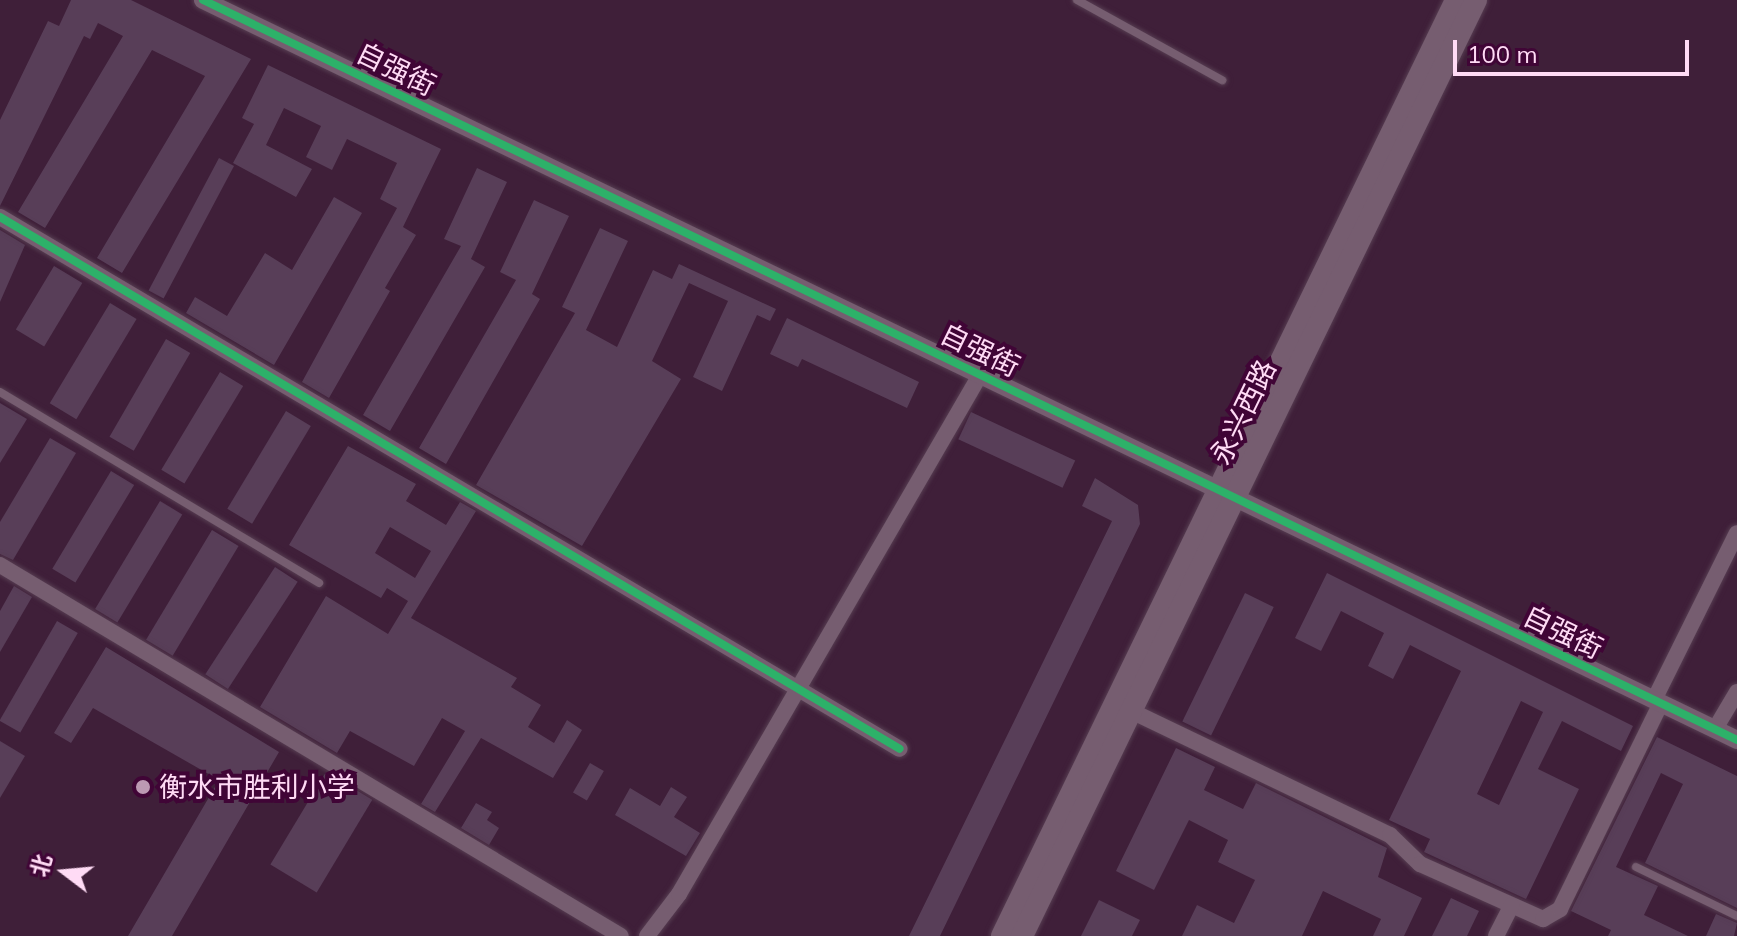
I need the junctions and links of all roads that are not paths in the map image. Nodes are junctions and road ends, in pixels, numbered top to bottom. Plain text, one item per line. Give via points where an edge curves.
1 (203, 0) edge
2 (1077, 0) edge
3 (1456, 0) edge
4 (1476, 0) edge
5 (1222, 80) dead end
6 (0, 217) edge
7 (980, 375) junction
8 (0, 392) edge
9 (1226, 494) junction
10 (1737, 533) edge
11 (0, 565) edge
12 (319, 583) dead end
13 (797, 688) junction
14 (1737, 692) edge
15 (1657, 702) junction
16 (1131, 711) junction
17 (1715, 729) junction
18 (1737, 740) edge
19 (900, 749) dead end
20 (1636, 867) dead end
21 (1511, 906) junction
22 (1737, 916) edge
23 (621, 936) edge
24 (647, 936) edge
25 (1002, 936) edge
26 (1022, 936) edge
27 (1496, 936) edge

1 - 7 street, 自强街
2 - 5 lane
3 - 9 main road, 永兴西路
4 - 9 main road, 永兴西路
6 - 13 street
7 - 9 street, 自强街
7 - 13 street
8 - 12 lane
9 - 15 street, 自强街
9 - 16 main road, 永兴西路
9 - 25 main road, 永兴西路
10 - 15 street
11 - 23 street
13 - 19 street
13 - 24 street via 679,894
14 - 17 street
15 - 17 street, 自强街
15 - 21 street via 1560,909 1543,919
16 - 21 street via 1390,835 1420,864
16 - 26 main road, 永兴西路
17 - 18 street, 自强街
20 - 22 lane
21 - 27 street

